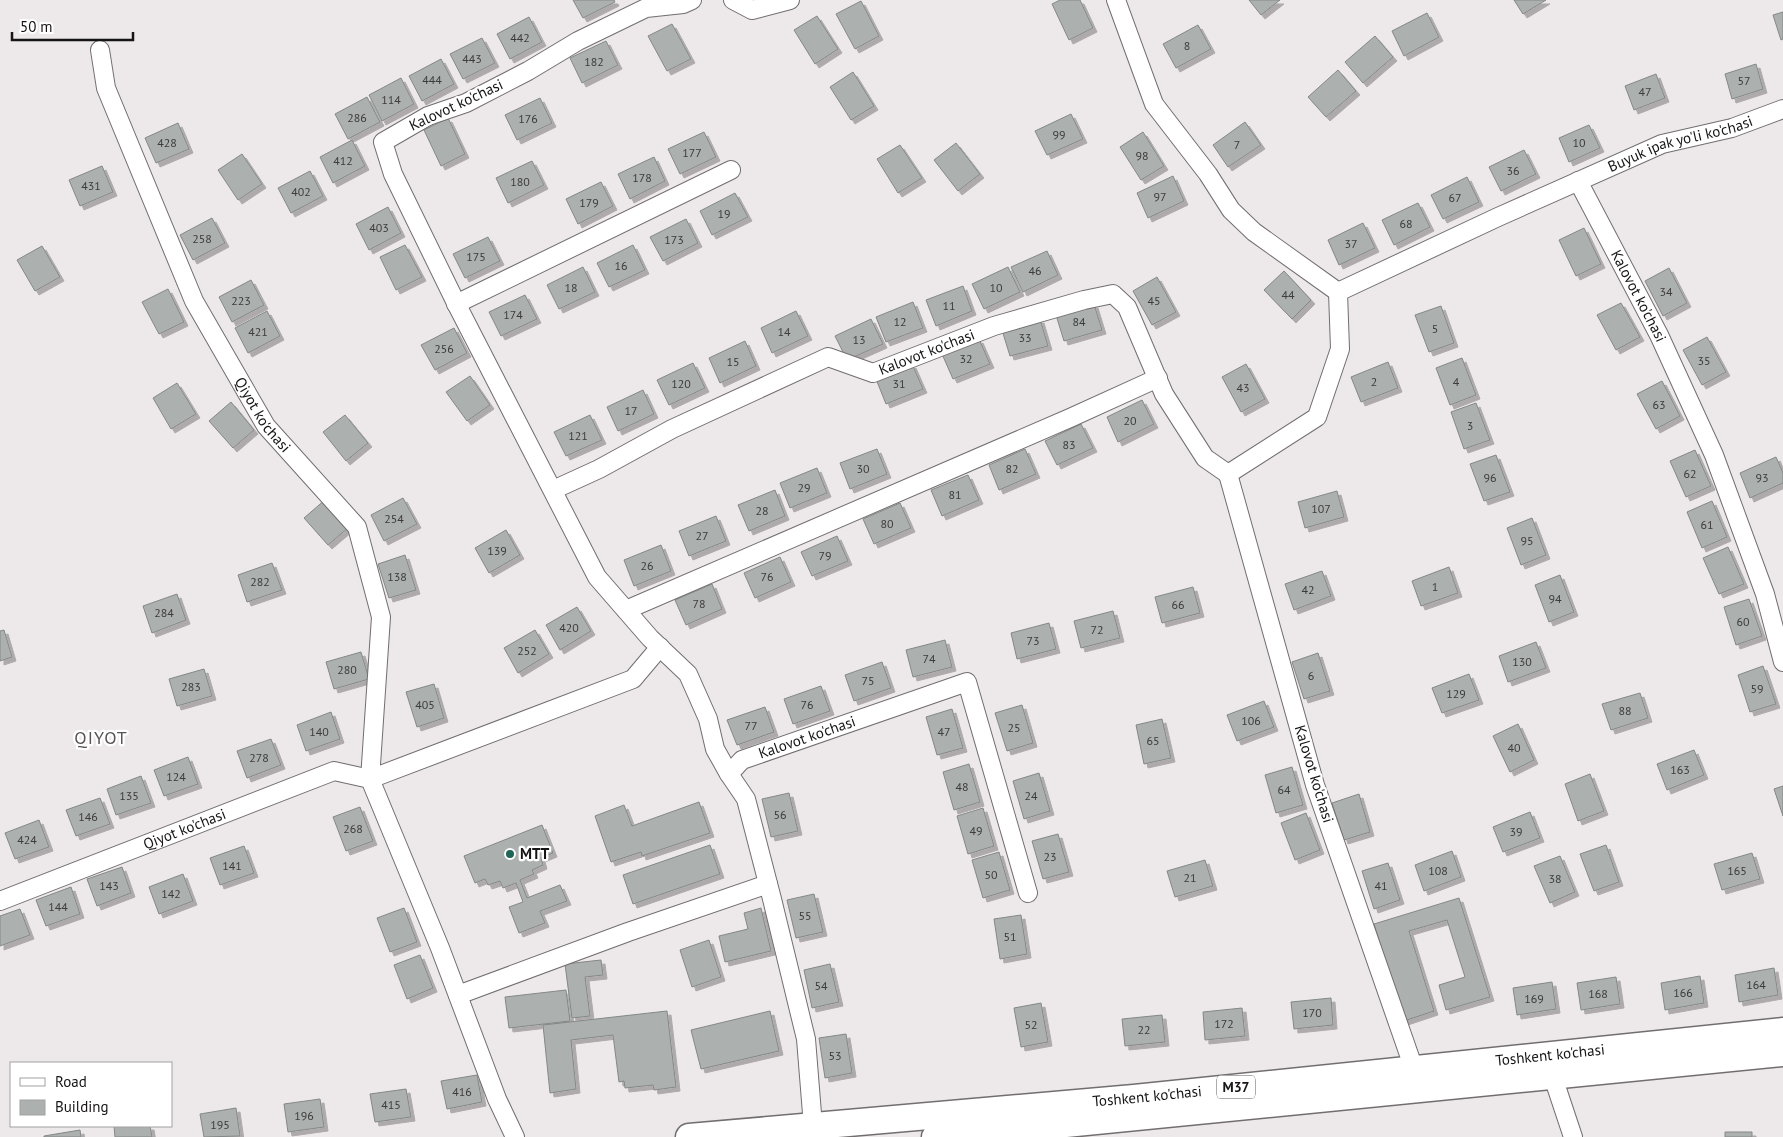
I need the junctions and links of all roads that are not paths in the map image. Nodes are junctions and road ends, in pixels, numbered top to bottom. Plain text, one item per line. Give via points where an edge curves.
1 (692, 0) edge
2 (732, 0) edge
3 (790, 0) edge
4 (1116, 0) edge
5 (100, 50) dead end
6 (1782, 110) edge
7 (731, 170) dead end
8 (1578, 181) junction
9 (1338, 292) junction
10 (456, 304) junction
11 (1158, 378) junction
12 (1228, 474) junction
13 (553, 490) junction
14 (626, 610) junction
15 (660, 647) junction
16 (1783, 662) edge
17 (729, 774) junction
18 (370, 779) junction
19 (768, 884) junction
20 (1028, 893) dead end
21 (0, 901) edge
22 (458, 995) junction
23 (1783, 1031) edge
24 (1783, 1053) edge
25 (1414, 1069) junction
26 (1553, 1077) junction
27 (813, 1126) junction
28 (515, 1137) edge
29 (689, 1137) edge
30 (935, 1137) edge
31 (1573, 1137) edge

1 - 10 street, Kalovot ko'chasi via 646,8 578,41 466,103 428,116 383,142 393,174
2 - 3 street via 752,10
4 - 9 street via 1154,104 1208,174 1231,210 1254,232
5 - 18 street, Qiyot ko'chasi via 106,88 194,301 266,426 357,527 381,617
6 - 8 street, Buyuk ipak yo'li ko'chasi via 1732,128 1662,144
7 - 10 street
8 - 9 street
8 - 16 street, Kalovot ko'chasi via 1659,335 1714,455 1766,594
9 - 12 street via 1340,349 1317,416
10 - 13 street, Kalovot ko'chasi
11 - 12 street, Kalovot ko'chasi via 1164,394 1205,458
11 - 13 street, Kalovot ko'chasi via 1127,307 1113,294 994,326 873,373 828,357 672,429
11 - 14 street
12 - 25 street, Kalovot ko'chasi via 1315,785
13 - 14 street, Kalovot ko'chasi via 597,577
14 - 15 street, Kalovot ko'chasi
15 - 17 street, Kalovot ko'chasi via 688,674 708,719 715,749
15 - 18 street via 633,679
17 - 19 street, Kalovot ko'chasi via 746,799
17 - 20 street, Kalovot ko'chasi via 742,760 967,682
18 - 21 street, Qiyot ko'chasi via 334,771
18 - 22 street, Qiyot ko'chasi
19 - 22 street
19 - 27 street, Kalovot ko'chasi via 806,1039
22 - 28 street, Qiyot ko'chasi via 497,1099
23 - 25 highway, Toshkent ko'chasi / M37
24 - 26 highway, Toshkent ko'chasi / M37
25 - 27 highway, Toshkent ko'chasi / M37
26 - 30 highway, Toshkent ko'chasi / M37
26 - 31 street
27 - 29 highway, Toshkent ko'chasi / M37

